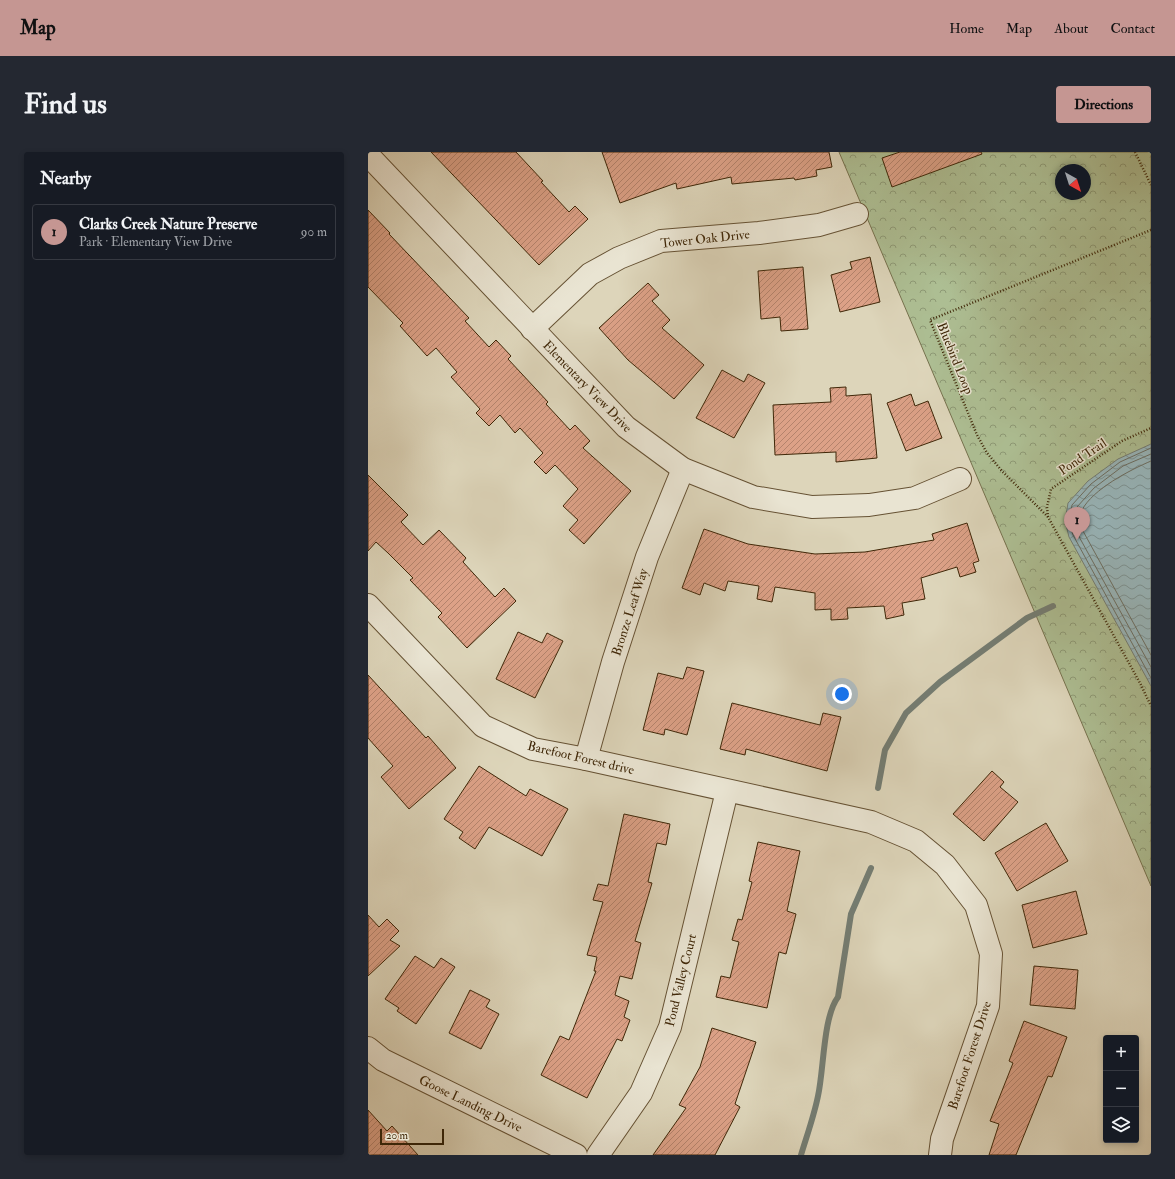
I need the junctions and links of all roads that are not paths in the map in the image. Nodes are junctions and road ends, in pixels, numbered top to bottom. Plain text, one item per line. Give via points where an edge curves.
1 (368, 155) edge
2 (857, 214) dead end
3 (532, 329) junction
4 (684, 469) junction
5 (960, 478) dead end
6 (368, 605) edge
7 (586, 759) junction
8 (727, 791) junction
9 (368, 1048) edge
10 (576, 1155) edge
11 (598, 1155) edge
12 (940, 1155) edge

1 - 3 street, Elementary View Drive
2 - 3 street, Tower Oak Drive via 819,225 661,241 619,258 590,274
3 - 4 street, Elementary View Drive via 626,427
4 - 5 street, Elementary View Drive via 753,497 812,507 869,506 915,498
4 - 7 street, Bronze Leaf Way via 647,557 613,662
6 - 7 street, Barefoot Forest drive via 484,726 533,749
7 - 8 street, Barefoot Forest drive
8 - 11 street, Pond Valley Court via 670,1027 641,1093
8 - 12 street, Barefoot Forest Drive via 871,822 916,841 945,865 976,905 991,954 988,1006 942,1139
9 - 10 street, Goose Landing Drive via 383,1060

